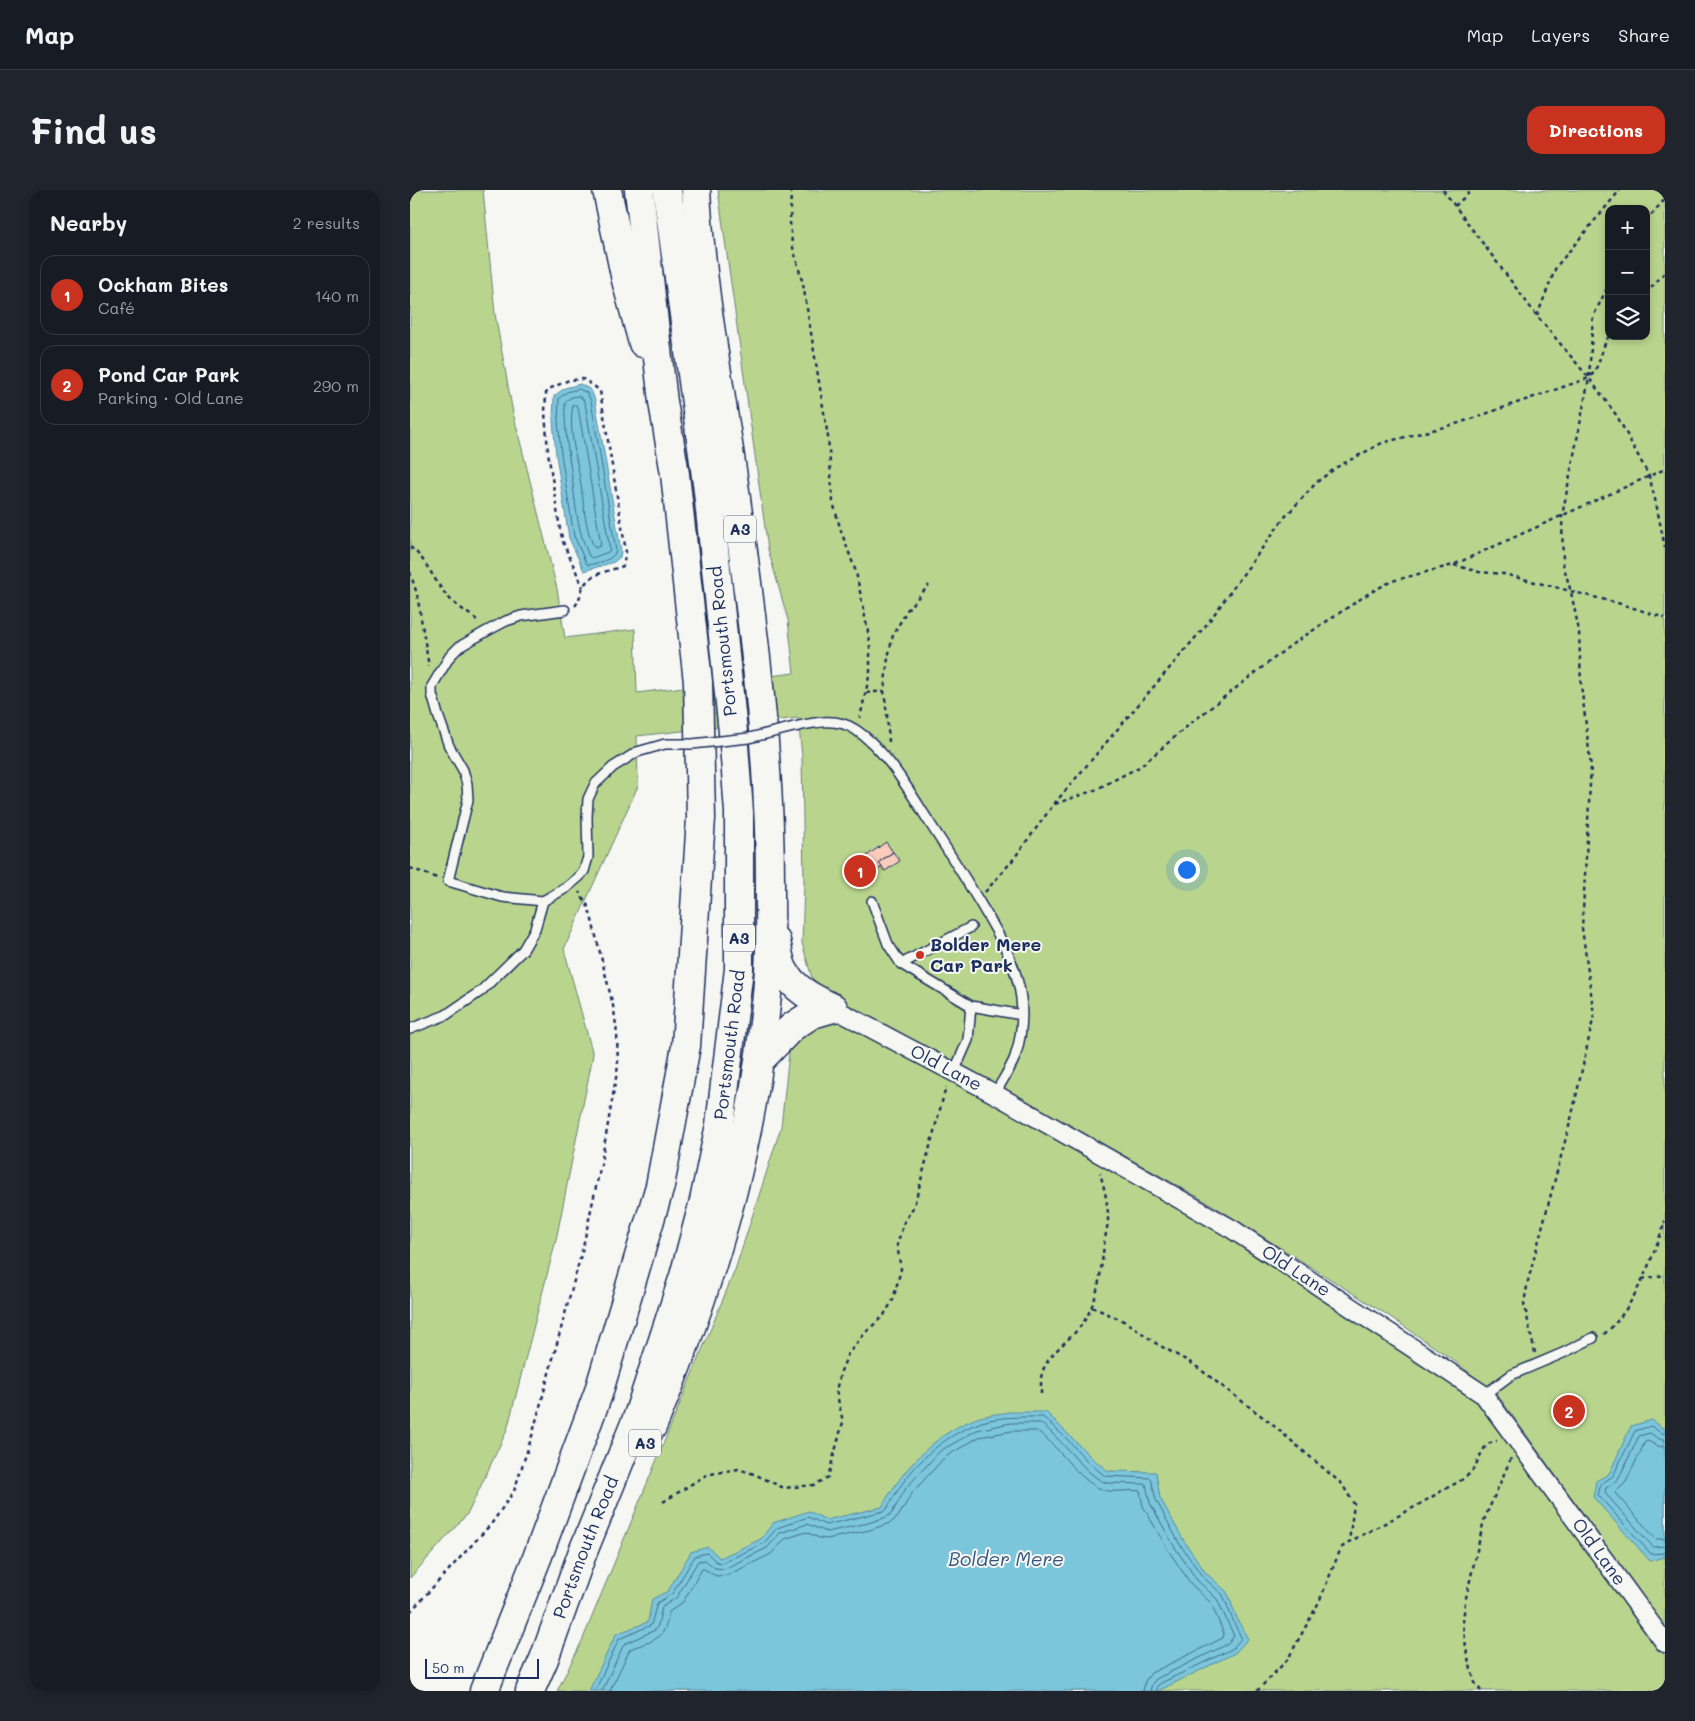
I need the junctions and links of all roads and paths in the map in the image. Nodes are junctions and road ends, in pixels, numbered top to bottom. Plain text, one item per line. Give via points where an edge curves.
1 (607, 190) edge
2 (639, 190) edge
3 (667, 190) edge
4 (696, 190) edge
5 (791, 190) edge
6 (1443, 190) edge
7 (1472, 190) edge
8 (1620, 190) edge
9 (1665, 199) edge
10 (1455, 206) junction
11 (1650, 216) edge
12 (1665, 272) edge
13 (1650, 289) edge
14 (1605, 292) edge
15 (1537, 316) junction
16 (1607, 340) edge
17 (1589, 378) junction
18 (663, 402) junction
19 (1665, 469) edge
20 (1649, 476) junction
21 (1562, 516) junction
22 (410, 547) edge
23 (1665, 548) edge
24 (1452, 565) junction
25 (410, 572) edge
26 (929, 585) dead end
27 (584, 587) junction
28 (1571, 592) junction
29 (565, 610) joint
30 (1665, 618) edge
31 (487, 631) junction
32 (432, 686) junction
33 (884, 691) junction
34 (866, 693) junction
35 (856, 730) junction
36 (887, 761) junction
37 (1054, 804) junction
38 (410, 868) edge
39 (448, 882) junction
40 (573, 882) junction
41 (978, 900) junction
42 (543, 901) junction
43 (872, 901) dead end
44 (770, 916) junction
45 (971, 927) dead end
46 (901, 964) junction
47 (970, 1006) junction
48 (833, 1008) junction
49 (1022, 1015) junction
50 (410, 1029) edge
51 (760, 1060) junction
52 (954, 1072) junction
53 (994, 1094) junction
54 (1091, 1149) junction
55 (1665, 1222) edge
56 (1665, 1275) edge
57 (1642, 1279) junction
58 (1092, 1307) junction
59 (1593, 1338) joint
60 (1538, 1364) junction
61 (1041, 1394) dead end
62 (1484, 1395) junction
63 (1502, 1441) dead end
64 (1521, 1445) junction
65 (663, 1502) dead end
66 (1349, 1542) junction
67 (410, 1612) edge
68 (1665, 1643) edge
69 (544, 1659) junction
70 (484, 1691) edge
71 (530, 1691) edge
72 (1257, 1691) edge
73 (1481, 1691) edge

1 - 18 highway via 641,338
2 - 18 highway, Portsmouth Road
3 - 69 highway, Portsmouth Road / A3 via 708,491 733,732 739,812 739,969 720,1125 684,1276 638,1416
4 - 44 highway, A3 via 705,288 735,489 762,709 769,805
5 - 34 path via 792,244 803,284 828,437 833,502 856,572 870,642
6 - 10 path
7 - 10 path
8 - 15 path via 1556,268
9 - 11 path
10 - 15 path
12 - 13 path
14 - 17 path via 1593,317
15 - 17 path
16 - 17 path via 1600,362
17 - 20 path via 1617,416
17 - 21 path
17 - 37 path via 1459,423 1382,443 1337,467 1317,482 1284,518 1207,624
18 - 70 highway, Portsmouth Road via 675,474 698,682 701,818 686,1046 660,1186 598,1394
19 - 20 path
20 - 21 path
20 - 23 path
21 - 24 path
21 - 28 path via 1563,564
22 - 31 path via 419,554 448,598
24 - 28 path via 1504,574
24 - 37 path via 1392,581 1371,592 1291,645 1141,766 1095,790
25 - 32 path via 422,618
26 - 33 path via 906,610 893,635
27 - 27 path via 596,575 623,566 626,552 600,391 583,379 569,380 549,389 545,412 560,529
27 - 29 path via 576,606
28 - 30 path
28 - 60 path via 1579,631 1581,684 1591,767 1582,928 1594,1015 1524,1303
29 - 31 lane via 521,616
31 - 32 lane via 459,647
32 - 39 lane via 449,746 467,784 468,800
33 - 34 path
33 - 36 path via 889,736
34 - 35 path
35 - 36 lane via 870,740
35 - 40 lane, bridge via 835,722 794,727 749,738 666,744 637,752 613,767 595,784 588,799 588,857 584,870
36 - 41 lane
37 - 41 path
38 - 39 path
39 - 42 lane via 502,897
40 - 42 lane
40 - 67 path via 587,904 608,985 617,1034 618,1066 582,1250 514,1491 492,1523
41 - 49 lane via 1014,969 1020,988
42 - 50 lane via 535,929 523,950 481,991 446,1015
43 - 46 lane via 888,944
44 - 48 highway, A3 via 783,969 803,992
44 - 51 highway, A3 via 770,965
45 - 46 lane
46 - 47 lane
47 - 49 lane
47 - 52 lane via 968,1040
48 - 51 highway via 812,1014 792,1027
48 - 52 street, Old Lane
49 - 53 lane via 1015,1057
51 - 69 highway, A3 via 726,1218 688,1337 604,1537
52 - 53 street, Old Lane
52 - 65 path via 945,1090 914,1206 904,1222 897,1245 900,1269 893,1300 884,1315 848,1354 841,1371 836,1390 843,1422 828,1477 814,1485 784,1488 738,1469 706,1476
53 - 54 street, Old Lane
54 - 58 path via 1106,1195 1108,1219 1101,1272
54 - 62 street, Old Lane via 1232,1229
55 - 57 path
56 - 57 path
57 - 59 path via 1620,1318 1604,1334
58 - 61 path via 1076,1333 1047,1361 1041,1378
58 - 66 path via 1128,1323 1193,1364 1268,1420 1342,1484 1354,1504
59 - 60 lane
60 - 62 lane via 1511,1375
62 - 64 street, Old Lane
63 - 66 path via 1493,1441 1482,1450 1470,1474
64 - 68 street, Old Lane
64 - 73 path via 1512,1455 1484,1520 1465,1602 1463,1623 1467,1655 1475,1683
66 - 72 path via 1342,1548 1319,1602 1288,1659
69 - 71 highway, Portsmouth Road / A3

